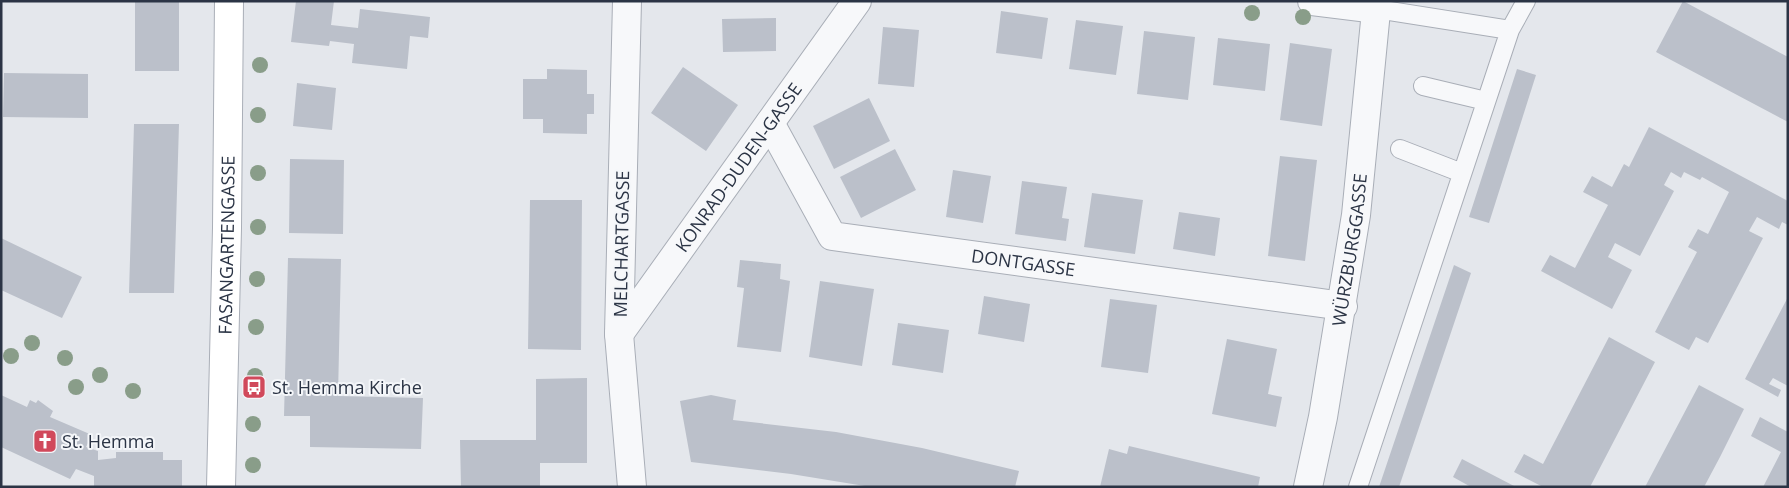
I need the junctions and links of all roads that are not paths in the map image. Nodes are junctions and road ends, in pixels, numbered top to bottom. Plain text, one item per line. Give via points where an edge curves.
1 (229, 1) edge
2 (627, 1) edge
3 (856, 1) edge
4 (1312, 1) edge
5 (1526, 1) edge
6 (1379, 4) edge
7 (1510, 30) junction
8 (1424, 86) dead end
9 (1486, 101) junction
10 (770, 123) junction
11 (1400, 149) dead end
12 (1462, 173) junction
13 (1343, 306) junction
14 (619, 334) junction
15 (221, 487) edge
16 (632, 487) edge
17 (1308, 487) edge
18 (1358, 487) edge

1 - 15 main road, FASANGARTENGASSE
2 - 14 street, MELCHARTGASSE
3 - 10 street, KONRAD-DUDEN-GASSE
4 - 6 street
5 - 7 lane
6 - 7 lane
6 - 13 street, WÜRZBURGGASSE
7 - 9 lane
8 - 9 lane
9 - 12 lane
10 - 13 street, DONTGASSE via 832,236
10 - 14 street, KONRAD-DUDEN-GASSE
11 - 12 lane
12 - 18 lane
13 - 17 street, WÜRZBURGGASSE
14 - 16 street, MELCHARTGASSE

